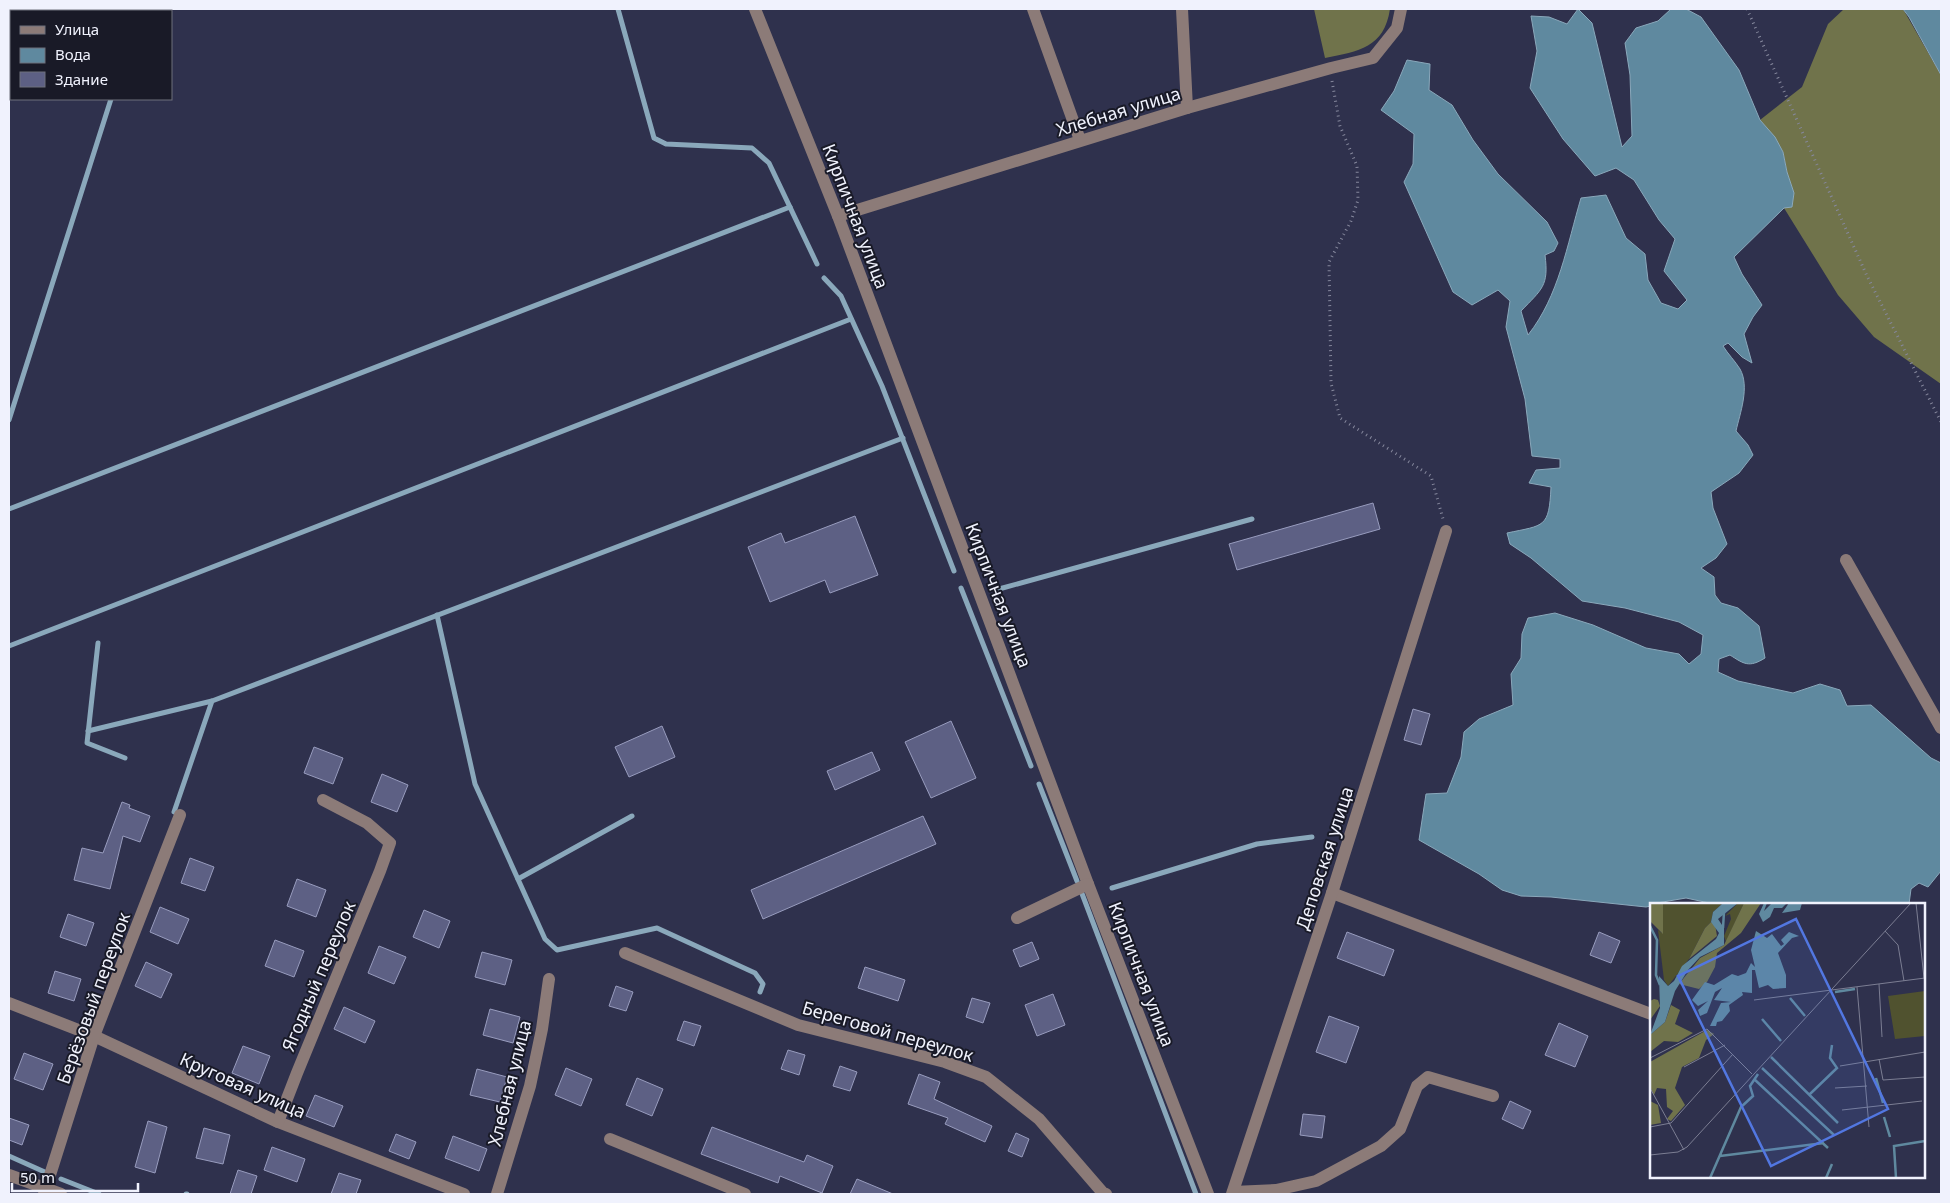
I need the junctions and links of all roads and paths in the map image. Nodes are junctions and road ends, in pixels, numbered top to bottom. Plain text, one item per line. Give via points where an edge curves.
1 (755, 9) edge
2 (1033, 9) edge
3 (1182, 9) edge
4 (1401, 9) edge
5 (1747, 9) edge
6 (1331, 68) junction
7 (1187, 108) junction
8 (1080, 140) junction
9 (838, 216) junction
10 (1941, 422) edge
11 (1446, 531) joint
12 (1846, 560) dead end
13 (1941, 728) edge
14 (323, 800) dead end
15 (180, 815) dead end
16 (1088, 884) junction
17 (1332, 893) junction
18 (1017, 918) dead end
19 (625, 953) dead end
20 (549, 979) dead end
21 (9, 1003) edge
22 (1650, 1014) edge
23 (94, 1036) junction
24 (1493, 1096) dead end
25 (278, 1122) junction
26 (610, 1139) dead end
27 (9, 1174) edge
28 (45, 1191) edge
29 (1232, 1193) edge
30 (61, 1194) edge
31 (464, 1194) edge
32 (497, 1194) edge
33 (745, 1194) edge
34 (1106, 1194) edge
35 (1208, 1194) edge

1 - 9 street, Кирпичная улица
2 - 8 street
3 - 7 street
4 - 6 street, Хлебная улица via 1397,28 1373,58
5 - 10 path via 1867,276
6 - 7 street, Хлебная улица
6 - 11 path via 1340,126 1357,166 1358,200 1351,221 1329,262 1331,383 1340,418 1432,476
7 - 8 street, Хлебная улица
8 - 9 street, Хлебная улица
9 - 16 street, Кирпичная улица
11 - 17 street, Деповская улица
12 - 13 street
14 - 25 street, Ягодный переулок via 367,823 390,843
15 - 23 street, Берёзовый переулок
16 - 18 street
16 - 35 street, Кирпичная улица
17 - 22 street
17 - 29 street, Деповская улица
19 - 34 street, Береговой переулок via 798,1025 945,1062 986,1077 1040,1119
20 - 32 street, Хлебная улица via 530,1086
21 - 23 street, Круговая улица
23 - 25 street, Круговая улица
23 - 28 street, Берёзовый переулок
24 - 29 street via 1428,1077 1417,1086 1400,1129 1381,1146 1316,1181 1276,1190
25 - 31 street, Круговая улица
26 - 33 street
27 - 28 street
28 - 30 street

